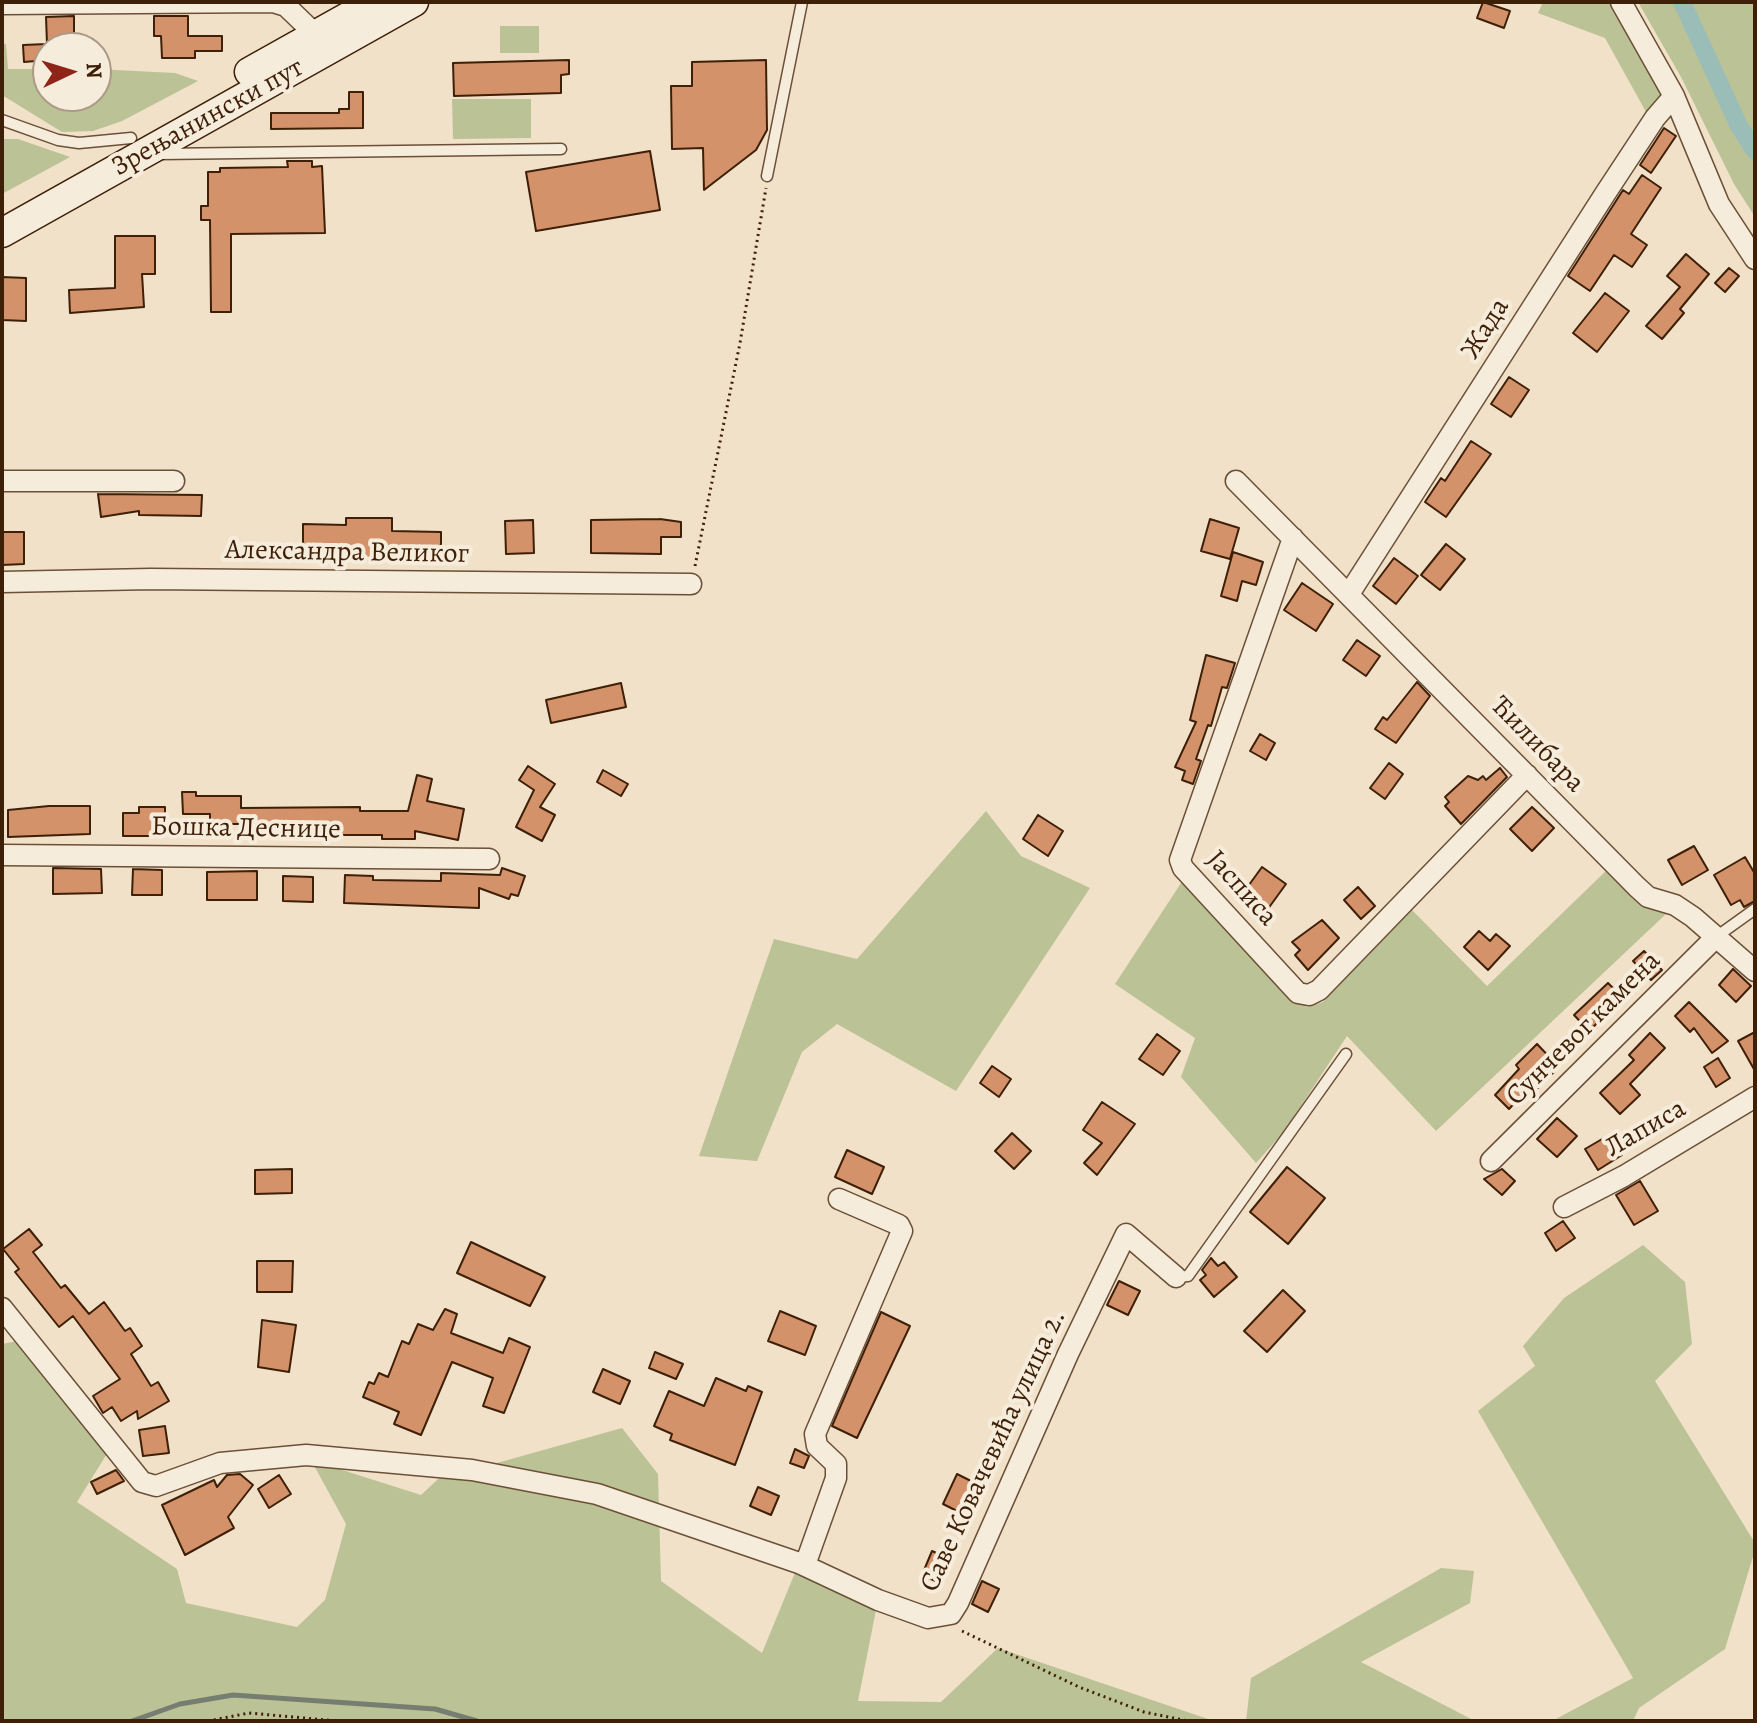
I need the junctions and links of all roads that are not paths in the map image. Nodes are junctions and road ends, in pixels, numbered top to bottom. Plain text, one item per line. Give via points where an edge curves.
1 (374, 2) edge
2 (414, 2) edge
3 (802, 2) edge
4 (1621, 2) edge
5 (2, 4) edge
6 (315, 34) junction
7 (1674, 96) junction
8 (2, 120) edge
9 (137, 146) junction
10 (561, 149) dead end
11 (767, 176) road end
12 (2, 212) edge
13 (2, 233) edge
14 (1755, 259) edge
15 (2, 481) edge
16 (174, 481) dead end
17 (1236, 481) dead end
18 (1293, 538) junction
19 (2, 582) edge
20 (691, 584) road end
21 (1349, 594) junction
22 (1527, 775) junction
23 (2, 855) edge
24 (489, 859) dead end
25 (1755, 909) edge
26 (1716, 937) junction
27 (1755, 971) edge
28 (1346, 1054) dead end
29 (1755, 1097) edge
30 (1491, 1161) dead end
31 (839, 1199) dead end
32 (1564, 1207) dead end
33 (1176, 1277) joint
34 (2, 1308) edge
35 (805, 1565) junction

1 - 6 main road, Зрењанински пут
2 - 9 main road, Зрењанински пут
3 - 11 lane
4 - 7 street
5 - 6 street via 273,2 286,6
6 - 9 main road, Зрењанински пут
7 - 14 street via 1719,204
7 - 21 street, Жада via 1605,194
8 - 9 lane via 58,140
9 - 10 lane
9 - 12 main road, Зрењанински пут
9 - 13 main road, Зрењанински пут
15 - 16 street
17 - 18 street
18 - 21 street, Ћилибара
18 - 22 street, Јасписа via 1180,860 1298,993 1319,990
19 - 20 street, Александра Великог
21 - 22 street, Ћилибара
22 - 26 street, Ћилибара via 1644,894 1675,905
23 - 24 street, Бошка Деснице
25 - 26 lane
26 - 27 street, Ћилибара
26 - 30 street, Сунчевог камена
28 - 33 lane via 1188,1276
29 - 32 street, Лаписа
31 - 35 street via 902,1231 815,1434 817,1446 836,1464 836,1478
33 - 35 street, Саве Ковачевића улица 2. via 1126,1234 951,1614 928,1618
34 - 35 street, Саве Ковачевића улица 2. via 142,1482 156,1486 220,1463 306,1455 472,1470 597,1494

